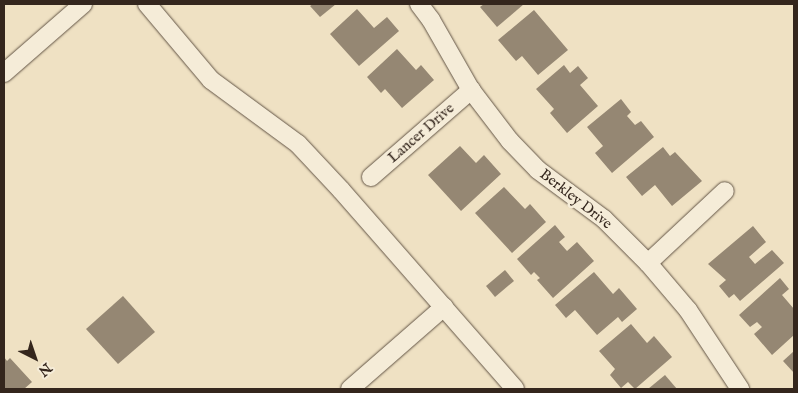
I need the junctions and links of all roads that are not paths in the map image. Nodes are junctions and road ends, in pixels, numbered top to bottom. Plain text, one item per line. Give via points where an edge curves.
1 (83, 4) edge
2 (148, 4) edge
3 (419, 4) edge
4 (4, 73) edge
5 (471, 90) junction
6 (371, 177) dead end
7 (725, 191) dead end
8 (648, 263) junction
9 (444, 307) junction
10 (510, 387) edge
11 (350, 389) edge
12 (740, 389) edge

1 - 4 street
2 - 9 street via 211,80 298,144
3 - 5 street, Berkley Drive
5 - 6 street, Lancer Drive
5 - 8 street, Berkley Drive via 510,141 538,170 604,219
7 - 8 street
8 - 12 street, Berkley Drive via 688,310
9 - 10 street
9 - 11 street

